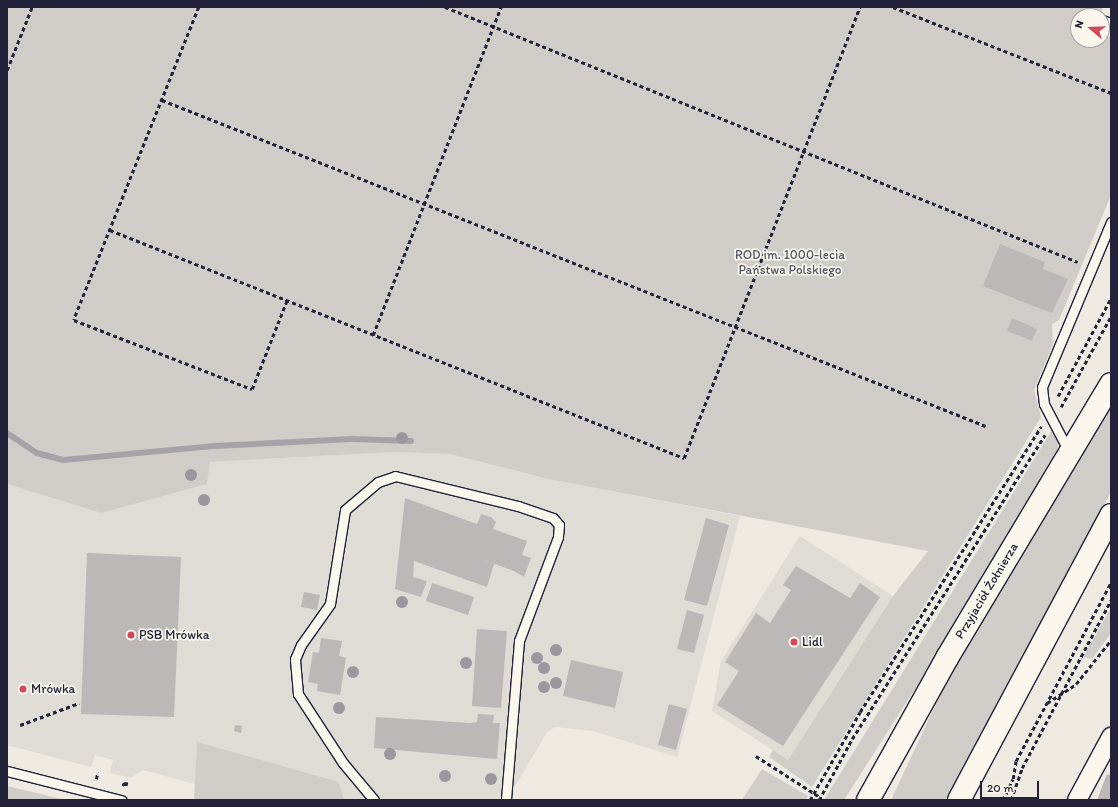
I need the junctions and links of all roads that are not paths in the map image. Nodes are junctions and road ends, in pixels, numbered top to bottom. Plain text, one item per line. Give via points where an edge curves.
1 (1111, 222) edge
2 (1082, 264) road end
3 (1092, 268) junction
4 (1111, 384) edge
5 (1068, 461) junction
6 (1111, 515) edge
7 (1111, 738) edge
8 (7, 771) edge
9 (121, 800) edge
10 (374, 800) edge
11 (506, 800) edge
12 (868, 800) edge
13 (959, 800) edge
14 (1077, 800) edge

1 - 3 lane
2 - 3 lane
3 - 5 lane via 1044,379 1042,395 1051,417 1065,438
4 - 5 street, Przyjaciół Żołnierza
5 - 12 street, Przyjaciół Żołnierza via 962,631
6 - 13 street
7 - 14 street
8 - 9 lane
10 - 11 lane via 343,763 298,694 295,659 301,645 330,604 345,510 378,482 395,476 518,506 553,518 559,525 558,537 519,641

